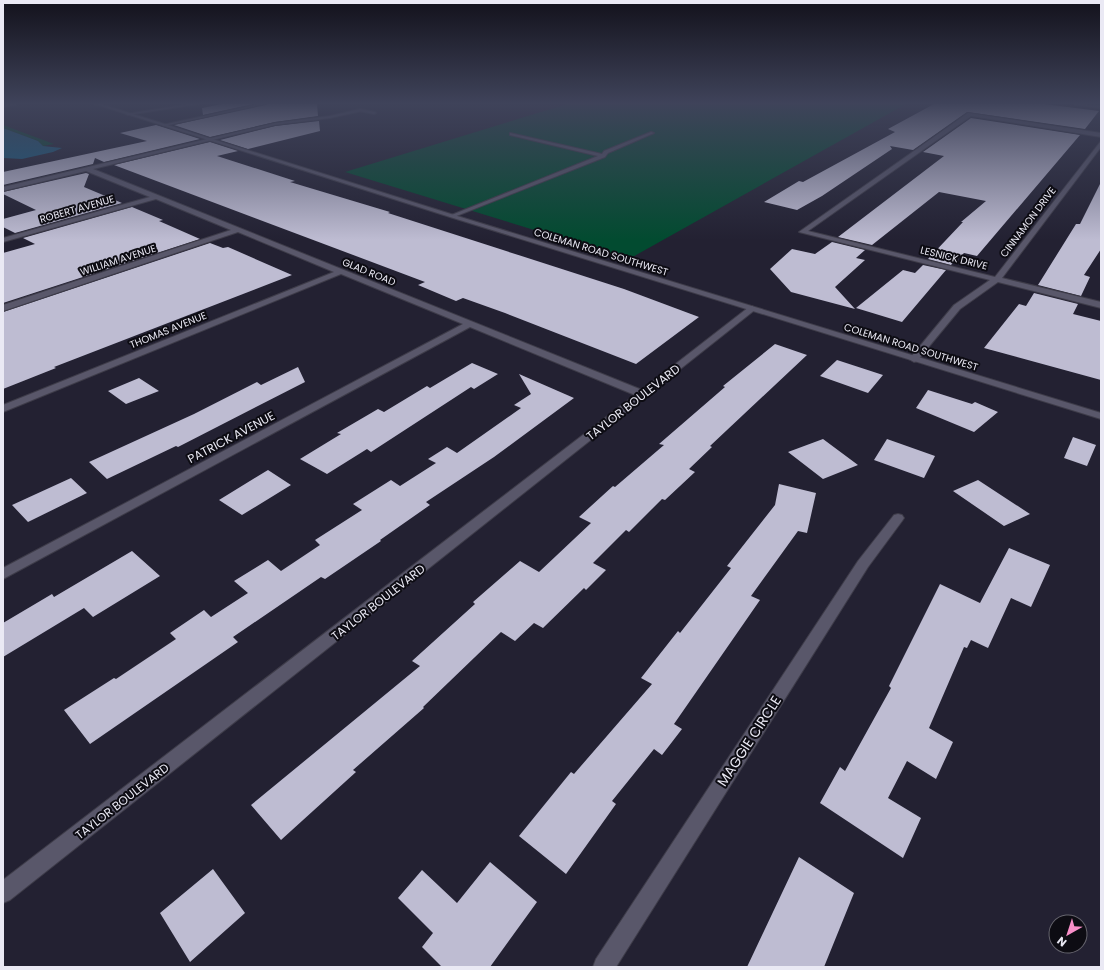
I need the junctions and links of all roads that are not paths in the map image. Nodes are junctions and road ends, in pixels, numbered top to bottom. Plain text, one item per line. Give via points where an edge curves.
1 (171, 149) edge
2 (240, 149) edge
3 (583, 149) edge
4 (616, 149) edge
5 (920, 149) edge
6 (1096, 149) edge
7 (605, 154) junction
8 (87, 169) junction
9 (3, 189) edge
10 (156, 197) junction
11 (452, 216) junction
12 (238, 230) junction
13 (3, 240) edge
14 (340, 272) junction
15 (997, 279) junction
16 (1101, 305) edge
17 (3, 308) edge
18 (752, 309) junction
19 (470, 324) junction
20 (914, 359) junction
21 (643, 394) junction
22 (3, 409) edge
23 (1101, 416) edge
24 (898, 518) dead end
25 (3, 574) edge
26 (3, 893) edge
27 (604, 967) edge

1 - 8 street
2 - 11 street, COLEMAN ROAD SOUTHWEST
3 - 7 lane
4 - 7 lane
5 - 15 street, LESNICK DRIVE via 802,232
6 - 15 street, CINNAMON DRIVE
7 - 11 lane
8 - 9 street
8 - 10 street, GLAD ROAD
10 - 12 street, GLAD ROAD
10 - 13 street, ROBERT AVENUE
11 - 18 street, COLEMAN ROAD SOUTHWEST
12 - 14 street, GLAD ROAD
12 - 17 street, WILLIAM AVENUE
14 - 19 street, GLAD ROAD
14 - 22 street, THOMAS AVENUE
15 - 16 street, LESNICK DRIVE
15 - 20 street, CINNAMON DRIVE via 957,307
18 - 20 street, COLEMAN ROAD SOUTHWEST
18 - 21 street, TAYLOR BOULEVARD
19 - 21 street, GLAD ROAD
19 - 25 street, PATRICK AVENUE
20 - 23 street, COLEMAN ROAD SOUTHWEST
21 - 26 street, TAYLOR BOULEVARD
24 - 27 street, MAGGIE CIRCLE via 859,571

